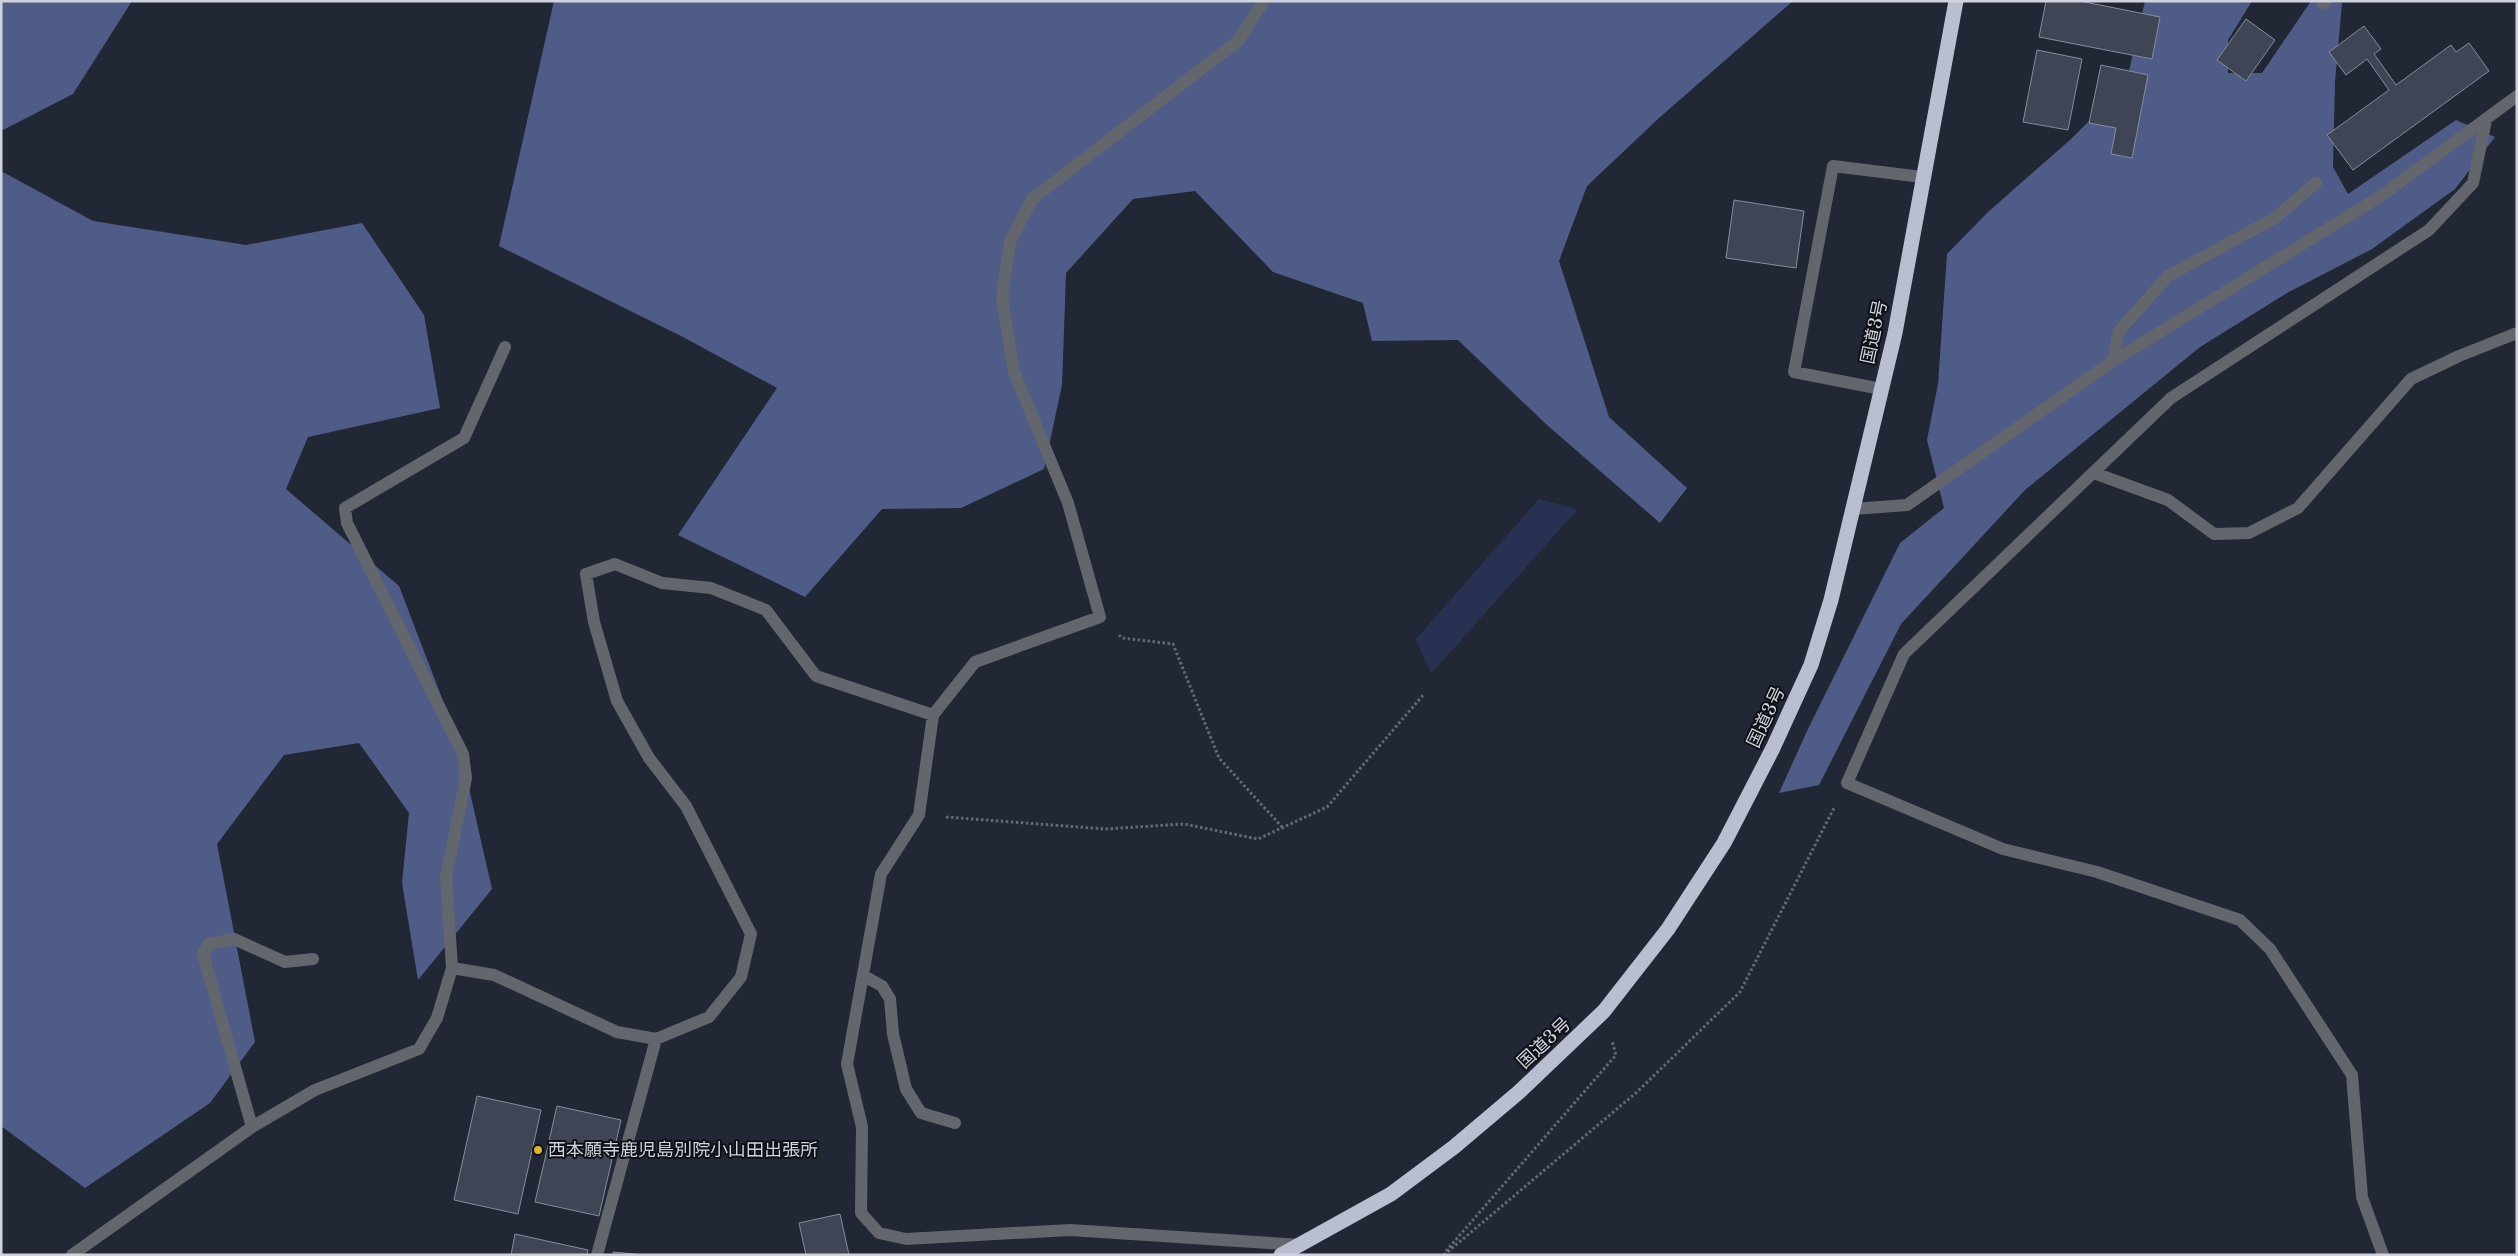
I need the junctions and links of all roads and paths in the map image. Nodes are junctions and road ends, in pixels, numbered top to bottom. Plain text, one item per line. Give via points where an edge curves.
1 (1264, 1) edge
2 (1956, 1) edge
3 (2517, 96) edge
4 (2486, 120) junction
5 (1922, 177) junction
6 (2316, 182) dead end
7 (2517, 334) edge
8 (505, 347) dead end
9 (2113, 361) junction
10 (1881, 389) junction
11 (2094, 473) junction
12 (1853, 509) junction
13 (1100, 617) junction
14 (1424, 694) dead end
15 (933, 715) junction
16 (1847, 784) junction
17 (919, 815) junction
18 (1283, 828) junction
19 (313, 959) dead end
20 (452, 968) junction
21 (864, 976) junction
22 (1604, 1011) junction
23 (656, 1039) junction
24 (955, 1123) dead end
25 (252, 1127) junction
26 (1301, 1245) junction
27 (72, 1255) edge
28 (597, 1255) edge
29 (1281, 1255) edge
30 (1443, 1255) edge
31 (2382, 1255) edge

1 - 13 street via 1238,41 1032,199 1010,242 1002,297 1014,372 1068,503
2 - 5 highway, 国道3号
3 - 4 street
4 - 9 street via 2381,196
4 - 11 street via 2473,183 2429,230 2171,398
5 - 10 highway, 国道3号
5 - 10 street via 1833,166 1794,372
6 - 9 street via 2274,218 2168,276 2119,330
7 - 11 street via 2459,356 2411,380 2298,508 2249,533 2214,534 2168,500
8 - 20 street via 464,438 345,508 347,523 463,754 466,778 446,877
9 - 12 street via 1907,505
10 - 12 highway, 国道3号
11 - 16 street via 1904,654
12 - 22 highway, 国道3号 via 1811,665 1773,748 1724,843 1668,929
13 - 15 street via 974,662
13 - 18 path via 1122,638 1173,644 1219,758
14 - 18 path via 1327,807
15 - 17 street
15 - 23 street via 816,676 766,610 710,588 662,583 615,564 586,574 594,622 616,701 648,758 686,806 751,934 741,977 709,1017
16 - 30 path via 1740,992 1637,1092
16 - 31 street via 2003,849 2097,872 2240,920 2270,949 2352,1075 2362,1197
17 - 18 path via 1105,829 1184,824 1258,839
17 - 21 street via 881,874
19 - 25 street via 285,962 234,939 209,944 203,954
20 - 23 street via 494,975 617,1032
20 - 25 street via 436,1018 419,1049 315,1090
21 - 24 street via 882,986 890,999 893,1034 906,1089 921,1113
21 - 26 street via 847,1064 862,1127 861,1214 879,1233 906,1239 1070,1230
22 - 26 highway, 国道3号 via 1519,1092 1454,1147 1391,1194
22 - 30 path via 1616,1055
23 - 28 street
25 - 27 street
26 - 29 highway, 国道3号

